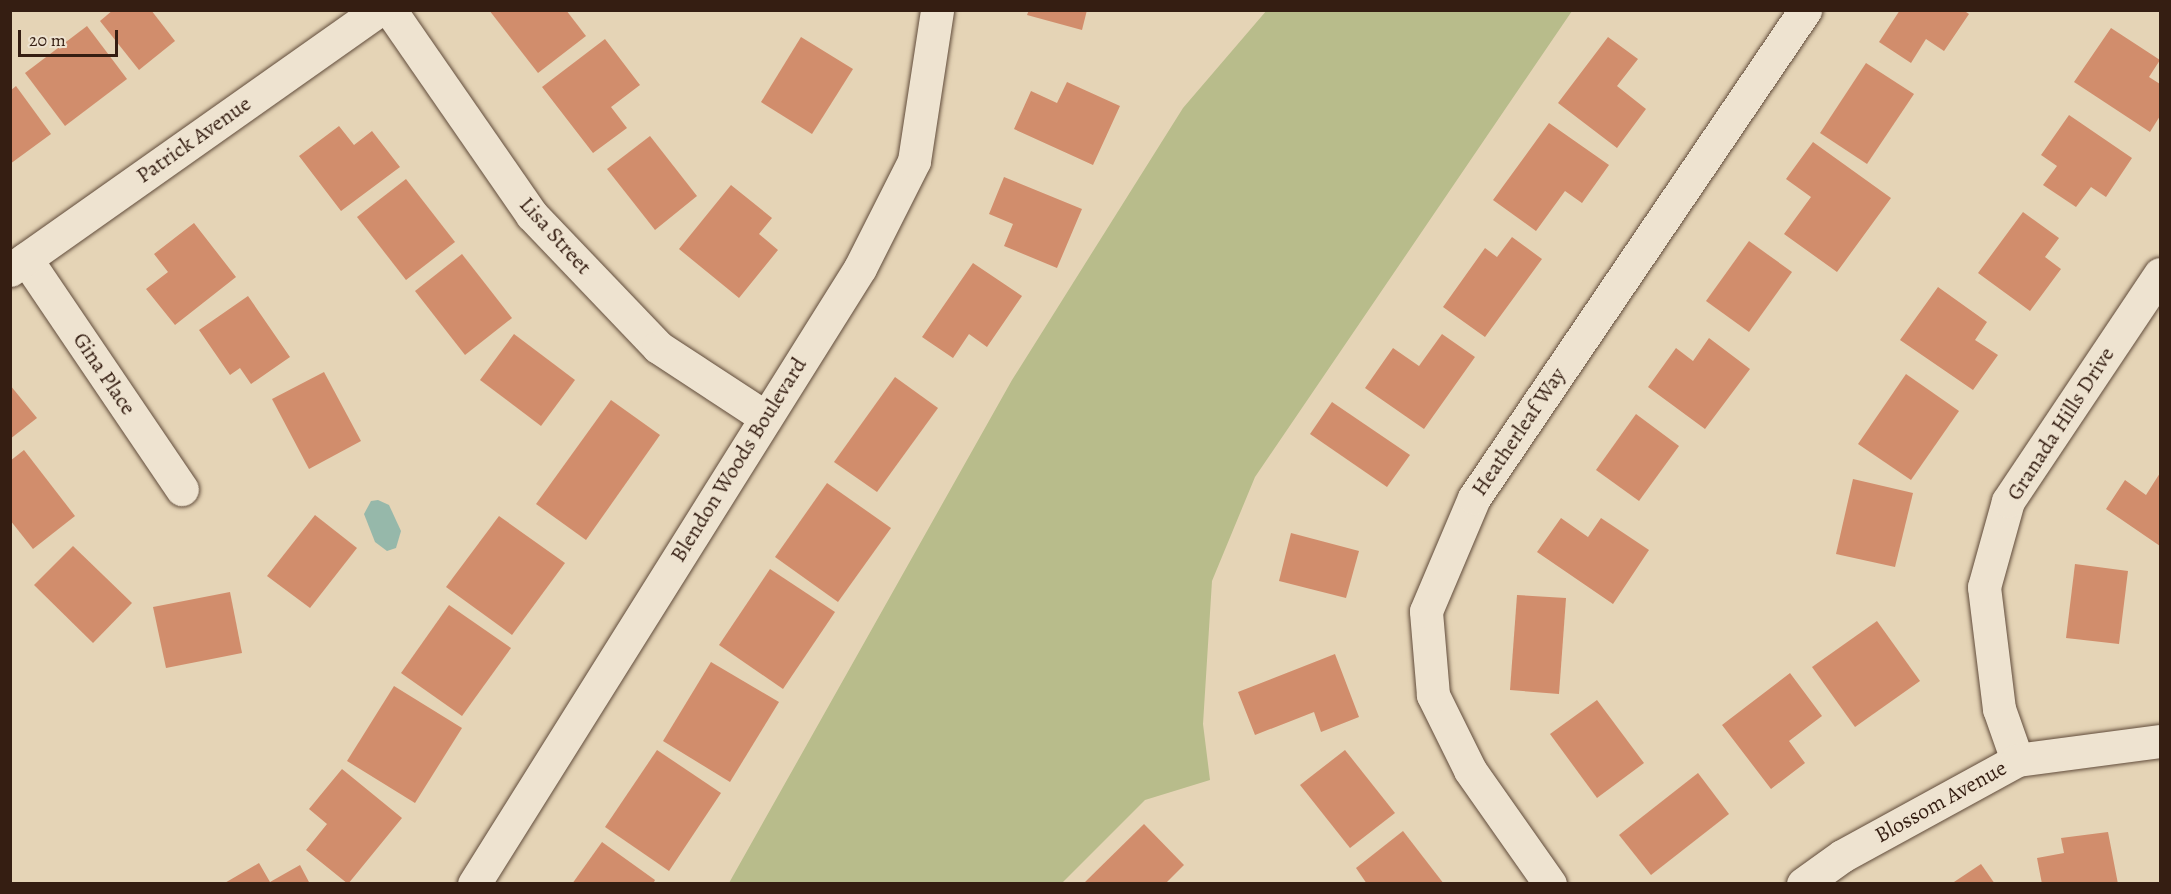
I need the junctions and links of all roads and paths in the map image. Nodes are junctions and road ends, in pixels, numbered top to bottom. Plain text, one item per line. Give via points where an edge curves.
1 (378, 10) edge
2 (390, 10) edge
3 (937, 10) edge
4 (1805, 10) edge
5 (18, 264) edge
6 (2160, 274) edge
7 (765, 417) junction
8 (182, 489) dead end
9 (2160, 741) edge
10 (2017, 760) junction
11 (474, 884) edge
12 (1550, 884) edge
13 (1803, 884) edge

1 - 5 street, Patrick Avenue
2 - 7 street, Lisa Street via 532,215 658,347
3 - 7 street, Blendon Woods Boulevard via 914,161 860,268
4 - 12 street, Heatherleaf Way via 1474,498 1426,611 1433,695 1470,770
5 - 8 street, Gina Place
6 - 10 street, Granada Hills Drive via 2008,501 1984,587 1998,709
7 - 11 street, Blendon Woods Boulevard
9 - 10 street, Blossom Avenue
10 - 13 street, Blossom Avenue via 1842,856

